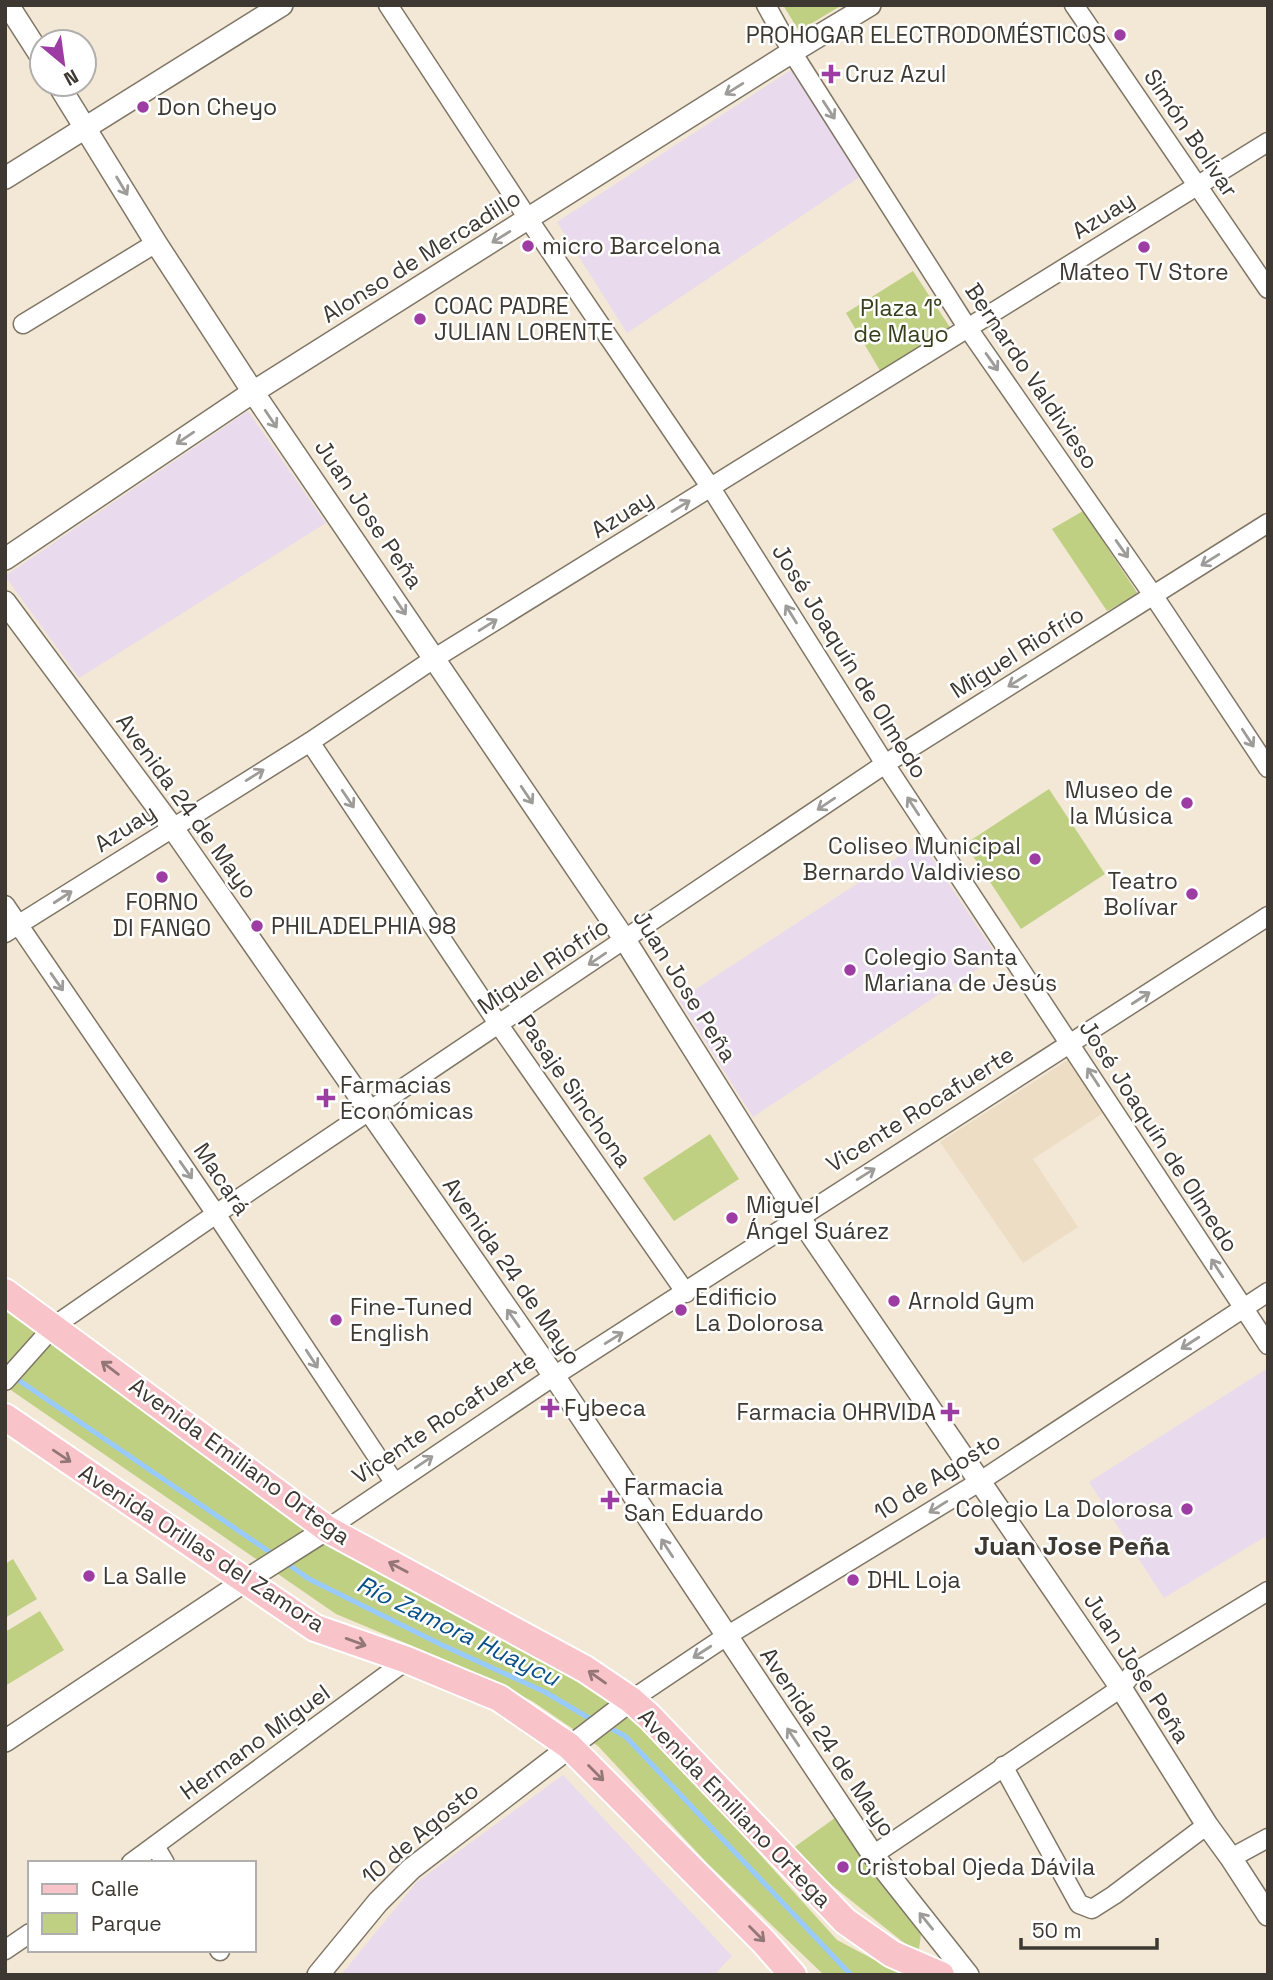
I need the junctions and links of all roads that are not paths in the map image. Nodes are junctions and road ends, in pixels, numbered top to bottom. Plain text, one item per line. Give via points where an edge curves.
1 (8, 5) edge
2 (282, 5) edge
3 (388, 5) edge
4 (766, 5) edge
5 (870, 5) edge
6 (1074, 5) edge
7 (28, 36) edge
8 (792, 52) junction
9 (67, 98) edge
10 (86, 128) junction
11 (1268, 142) edge
12 (5, 177) edge
13 (1198, 186) junction
14 (529, 219) junction
15 (156, 243) junction
16 (1268, 289) edge
17 (23, 324) dead end
18 (967, 327) junction
19 (253, 392) junction
20 (712, 488) junction
21 (1268, 523) edge
22 (5, 559) edge
23 (1153, 595) junction
24 (5, 602) edge
25 (435, 658) junction
26 (310, 742) junction
27 (885, 764) junction
28 (1268, 768) edge
29 (172, 827) junction
30 (5, 905) edge
31 (1268, 916) edge
32 (11, 929) edge
33 (625, 940) junction
34 (499, 1025) junction
35 (1071, 1044) junction
36 (369, 1110) junction
37 (216, 1214) junction
38 (799, 1217) junction
39 (5, 1292) edge
40 (1268, 1292) edge
41 (686, 1293) junction
42 (1243, 1309) junction
43 (49, 1331) junction
44 (1268, 1345) edge
45 (554, 1376) junction
46 (5, 1381) edge
47 (5, 1417) edge
48 (394, 1482) junction
49 (979, 1482) junction
50 (327, 1529) junction
51 (245, 1581) junction
52 (1268, 1591) edge
53 (725, 1637) junction
54 (407, 1660) junction
55 (1121, 1688) junction
56 (631, 1700) junction
57 (5, 1741) edge
58 (569, 1746) junction
59 (1003, 1766) junction
60 (1207, 1825) junction
61 (1268, 1838) edge
62 (155, 1846) junction
63 (873, 1855) junction
64 (1231, 1858) junction
65 (134, 1861) edge
66 (164, 1861) edge
67 (1268, 1915) edge
68 (28, 1934) edge
69 (5, 1950) edge
70 (318, 1975) edge
71 (793, 1975) edge
72 (941, 1975) edge
73 (968, 1975) edge

1 - 7 street
2 - 10 street
3 - 14 street, José Joaquín de Olmedo
4 - 8 street, Bernardo Valdivieso
5 - 8 street, Alonso de Mercadillo
6 - 13 street, Simón Bolívar
8 -> 14 street, Alonso de Mercadillo
8 -> 18 street, Bernardo Valdivieso
9 - 10 street, Juan Jose Peña
10 - 12 street
10 -> 15 street, Juan Jose Peña
11 - 13 street, Azuay
13 - 16 street, Simón Bolívar
13 - 18 street, Azuay
14 -> 19 street, Alonso de Mercadillo
14 - 20 street, José Joaquín de Olmedo
15 - 17 street
15 - 19 street, Juan Jose Peña
18 - 20 street, Azuay
18 -> 23 street, Bernardo Valdivieso
19 -> 22 street, Alonso de Mercadillo
19 -> 25 street, Juan Jose Peña
25 -> 20 street, Azuay
27 -> 20 street, José Joaquín de Olmedo
21 -> 23 street, Miguel Riofrío
23 -> 27 street, Miguel Riofrío
23 -> 28 street, Bernardo Valdivieso
24 - 29 street, Avenida 24 de Mayo
25 - 26 street, Azuay
25 -> 33 street, Juan Jose Peña
29 -> 26 street, Azuay
26 -> 34 street, Pasaje Sinchona
27 -> 33 street, Miguel Riofrío
35 -> 27 street, José Joaquín de Olmedo
32 -> 29 street, Azuay
29 - 36 street, Avenida 24 de Mayo
30 - 32 street, Macará
35 -> 31 street, Vicente Rocafuerte
32 -> 37 street, Macará
33 -> 34 street, Miguel Riofrío
33 - 38 street, Juan Jose Peña
34 - 36 street, Miguel Riofrío
34 - 41 street, Pasaje Sinchona
38 -> 35 street, Vicente Rocafuerte
42 -> 35 street, José Joaquín de Olmedo
36 - 37 street, Miguel Riofrío
45 -> 36 street, Avenida 24 de Mayo
37 - 43 street, Miguel Riofrío
37 -> 48 street, Macará
38 - 41 street, Vicente Rocafuerte
38 - 49 street, Juan Jose Peña
39 - 43 main road, Avenida Emiliano Ortega
40 - 42 street, 10 de Agosto
45 -> 41 street, Vicente Rocafuerte
42 - 44 street, José Joaquín de Olmedo
42 -> 49 street, 10 de Agosto
43 - 46 street, Miguel Riofrío
50 -> 43 main road, Avenida Emiliano Ortega
48 -> 45 street, Vicente Rocafuerte
53 -> 45 street, Avenida 24 de Mayo
47 -> 51 main road, Avenida Orillas del Zamora
48 - 50 street, Vicente Rocafuerte
49 -> 53 street, 10 de Agosto
49 - 55 street, Juan Jose Peña
50 - 51 street, Vicente Rocafuerte
56 -> 50 main road, Avenida Emiliano Ortega via 585,1669
51 -> 54 main road, Avenida Orillas del Zamora via 315,1628
51 - 57 street, Vicente Rocafuerte
52 - 55 street via 1132,1674
53 -> 56 street, 10 de Agosto
63 -> 53 street, Avenida 24 de Mayo
54 - 58 main road, Avenida Orillas del Zamora via 499,1698
54 - 62 street, Hermano Miguel
55 - 59 street
55 - 60 street, Juan Jose Peña
56 - 58 street, 10 de Agosto
56 - 72 main road, Avenida Emiliano Ortega via 845,1921 892,1954
58 - 70 street, 10 de Agosto via 411,1869
58 -> 71 main road, Avenida Orillas del Zamora
59 - 60 street via 1079,1904 1092,1909
59 - 63 street
60 - 64 street, Juan Jose Peña
61 - 64 street
62 - 65 street, Hermano Miguel
62 - 66 street
73 -> 63 street, Avenida 24 de Mayo
64 - 67 street, Juan Jose Peña
68 - 69 street

